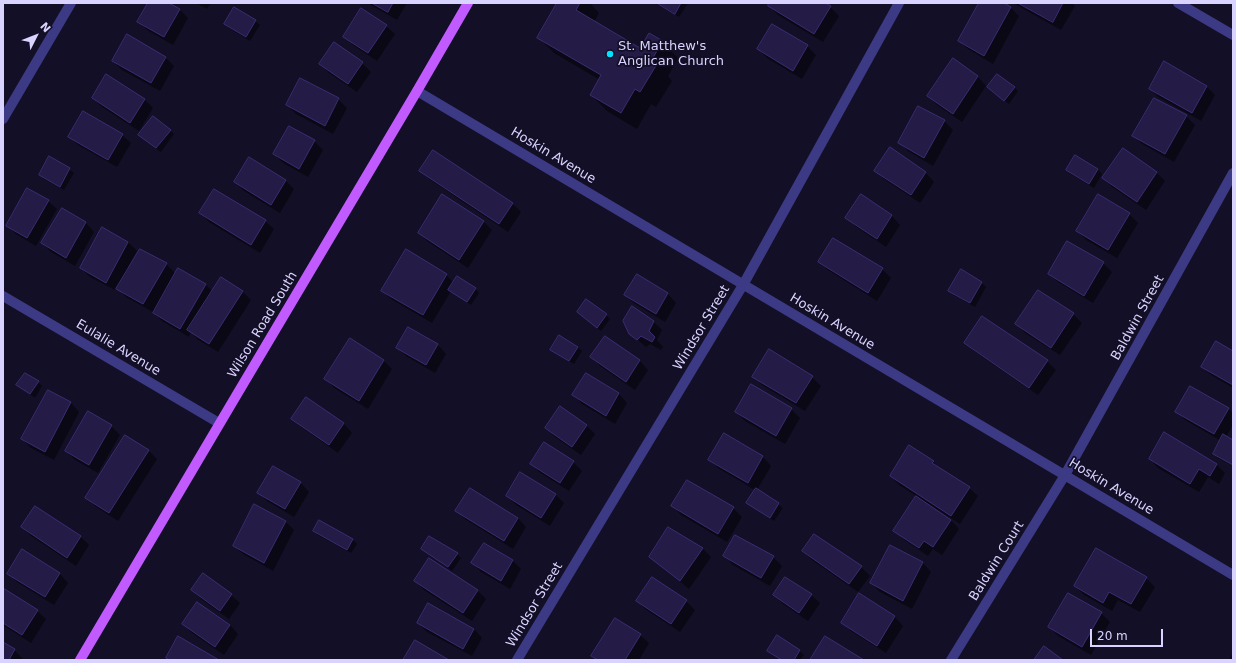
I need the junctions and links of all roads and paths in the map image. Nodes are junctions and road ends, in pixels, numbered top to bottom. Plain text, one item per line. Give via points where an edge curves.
1 (71, 3) edge
2 (468, 3) edge
3 (899, 3) edge
4 (1178, 3) edge
5 (1233, 35) edge
6 (417, 91) junction
7 (3, 119) edge
8 (1233, 173) edge
9 (744, 285) junction
10 (3, 296) edge
11 (219, 423) junction
12 (1065, 475) junction
13 (1233, 575) edge
14 (80, 660) edge
15 (518, 660) edge
16 (950, 660) edge

1 - 7 street
2 - 6 main road, Wilson Road South
3 - 9 street, Windsor Street
4 - 5 street
6 - 9 street, Hoskin Avenue
6 - 11 main road, Wilson Road South
8 - 12 street, Baldwin Street
9 - 12 street, Hoskin Avenue
9 - 15 street, Windsor Street
10 - 11 street, Eulalie Avenue
11 - 14 main road, Wilson Road South
12 - 13 street, Hoskin Avenue
12 - 16 street, Baldwin Court

